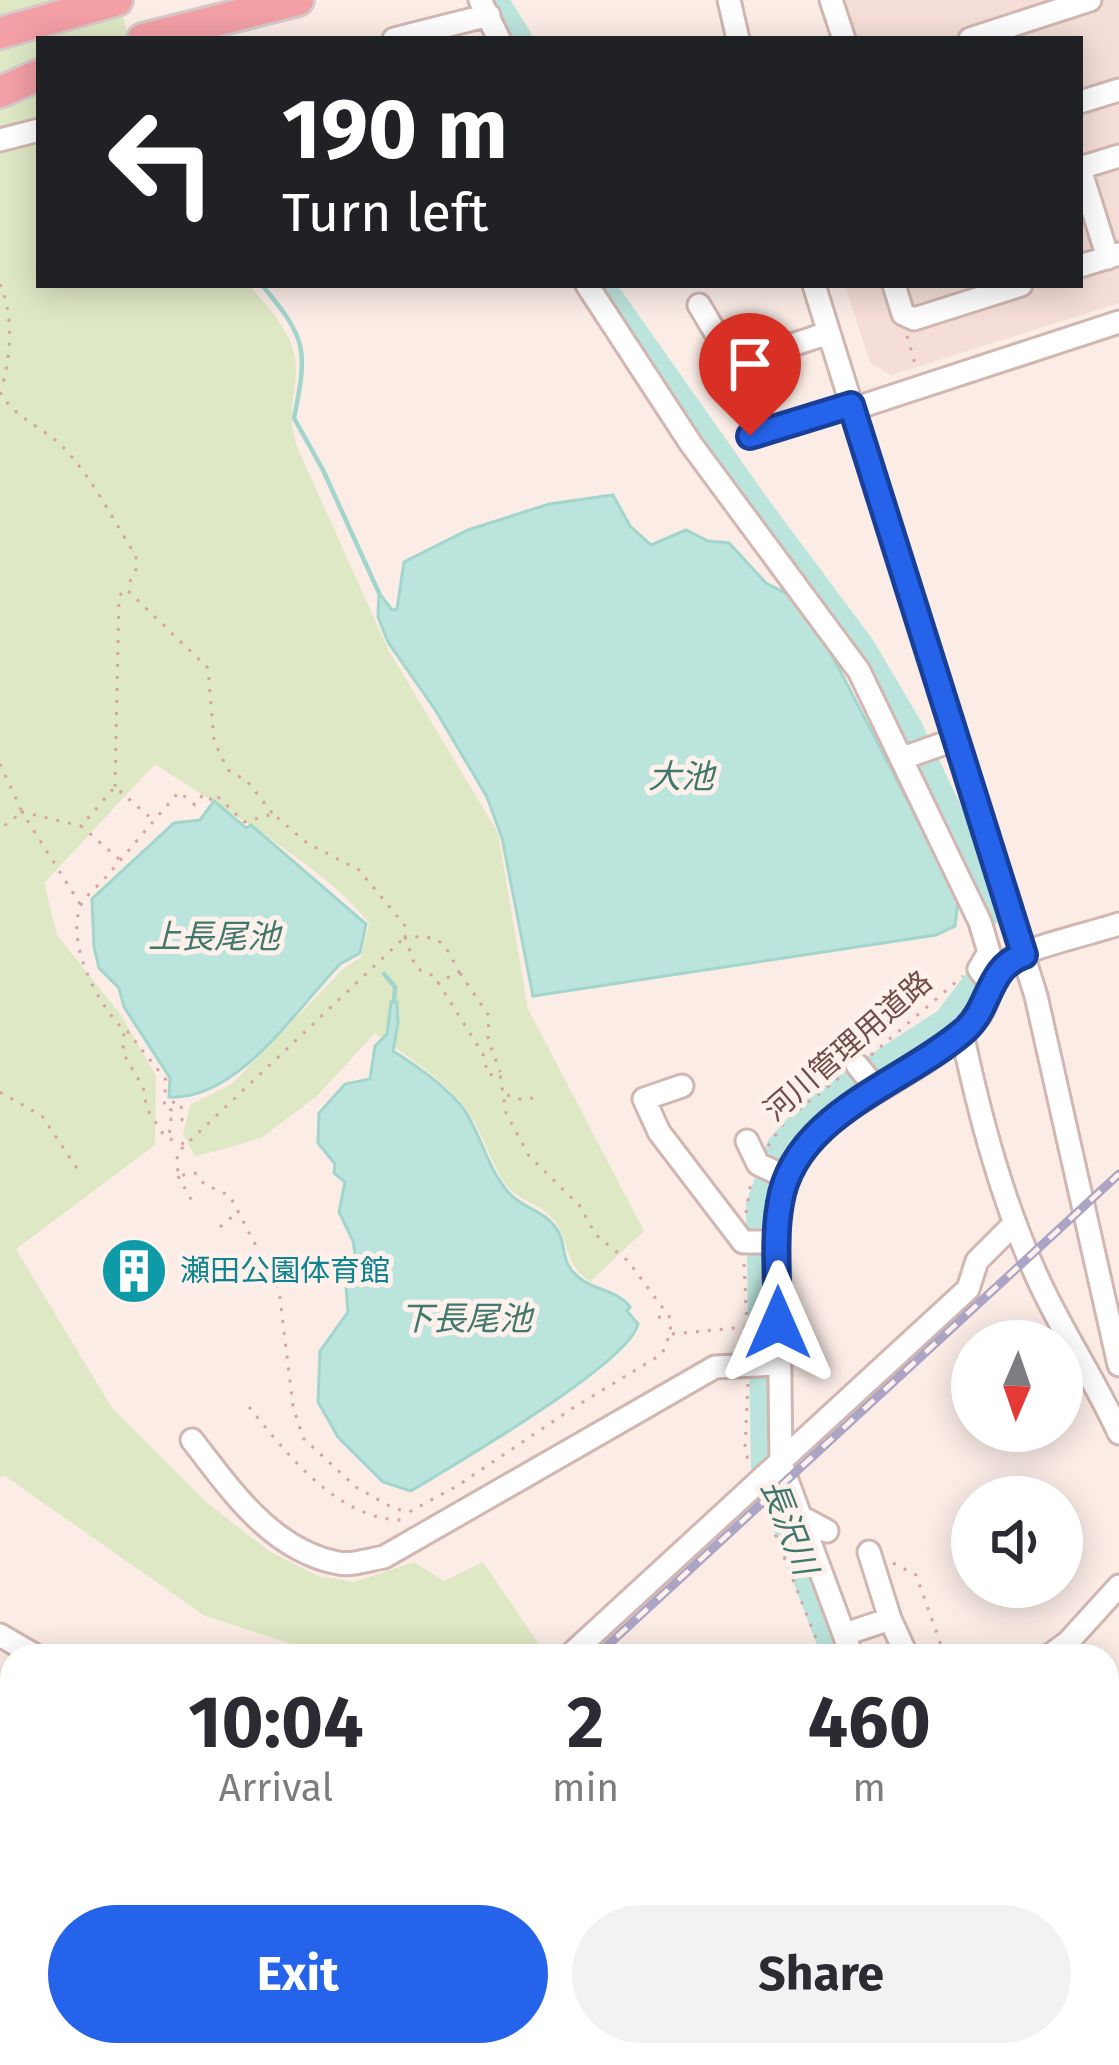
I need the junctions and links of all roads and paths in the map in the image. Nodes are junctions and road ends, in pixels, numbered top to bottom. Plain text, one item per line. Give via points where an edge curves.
1 (117, 0) edge
2 (298, 0) edge
3 (729, 0) edge
4 (832, 0) edge
5 (1090, 0) edge
6 (484, 7) edge
7 (1028, 30) edge
8 (0, 33) edge
9 (155, 36) edge
10 (402, 36) edge
11 (498, 36) edge
12 (737, 36) edge
13 (843, 36) edge
14 (989, 36) edge
15 (36, 73) edge
16 (36, 74) edge
17 (0, 80) edge
18 (1119, 90) edge
19 (0, 92) edge
20 (1083, 102) edge
21 (36, 131) edge
22 (0, 140) edge
23 (1119, 156) edge
24 (1083, 167) edge
25 (1083, 176) edge
26 (1113, 256) edge
27 (1083, 265) edge
28 (0, 284) edge
29 (588, 288) edge
30 (815, 288) edge
31 (895, 288) edge
32 (1012, 288) edge
33 (699, 305) dead end
34 (907, 317) junction
35 (1119, 322) edge
36 (829, 333) junction
37 (921, 386) junction
38 (0, 392) edge
39 (852, 407) junction
40 (750, 436) dead end
41 (126, 589) junction
42 (956, 740) junction
43 (904, 758) junction
44 (0, 764) edge
45 (115, 787) junction
46 (22, 812) junction
47 (273, 814) junction
48 (154, 821) junction
49 (81, 826) junction
50 (0, 829) edge
51 (120, 860) junction
52 (81, 906) junction
53 (1119, 924) edge
54 (405, 938) junction
55 (1024, 955) junction
56 (459, 972) junction
57 (985, 977) junction
58 (436, 983) junction
59 (124, 1030) junction
60 (962, 1033) junction
61 (858, 1066) junction
62 (500, 1073) junction
63 (682, 1086) dead end
64 (877, 1090) junction
65 (0, 1092) edge
66 (506, 1095) junction
67 (537, 1097) dead end
68 (169, 1139) junction
69 (747, 1141) dead end
70 (186, 1145) junction
71 (759, 1164) junction
72 (80, 1173) dead end
73 (178, 1176) junction
74 (787, 1177) junction
75 (192, 1201) dead end
76 (238, 1213) junction
77 (1015, 1222) junction
78 (220, 1227) dead end
79 (777, 1241) junction
80 (744, 1242) junction
81 (658, 1317) dead end
82 (670, 1318) junction
83 (747, 1327) junction
84 (670, 1334) junction
85 (745, 1350) junction
86 (777, 1364) junction
87 (1119, 1365) edge
88 (249, 1407) dead end
89 (1119, 1433) edge
90 (192, 1440) dead end
91 (781, 1464) junction
92 (756, 1487) junction
93 (801, 1516) junction
94 (418, 1519) dead end
95 (827, 1532) dead end
96 (869, 1552) dead end
97 (1119, 1586) edge
98 (890, 1619) junction
99 (582, 1644) edge
100 (818, 1644) edge
101 (849, 1644) edge
102 (851, 1644) edge
103 (901, 1644) edge
104 (1065, 1644) edge

1 - 8 highway
2 - 9 highway
3 - 12 street
4 - 13 street
5 - 7 street
6 - 10 street
6 - 11 street
7 - 14 street
15 - 17 highway
16 - 19 highway
18 - 20 street
21 - 22 street
23 - 24 street
25 - 26 street
26 - 27 street
28 - 38 path via 10,334
29 - 43 street via 691,444 859,671
30 - 36 street
31 - 34 street
32 - 34 street
33 - 36 street via 740,355
34 - 37 path
35 - 37 street
36 - 39 street
37 - 39 street
38 - 41 path via 10,409 62,445 136,556
39 - 40 street
39 - 42 street
41 - 45 path via 119,596
41 - 47 path via 208,668 214,741 228,770
42 - 43 street
42 - 55 street
43 - 57 street via 980,922
44 - 46 path
45 - 48 path
45 - 49 path
46 - 49 path
46 - 50 path
46 - 52 path
47 - 48 path via 244,822 215,794 195,805 179,792
47 - 54 path via 374,883 406,927
48 - 51 path
49 - 51 path
51 - 52 path
52 - 59 path via 82,969
53 - 55 street
54 - 56 path via 443,942
54 - 58 path via 416,968
54 - 70 path
55 - 57 street
55 - 87 street
56 - 58 path
56 - 62 path via 488,1016
57 - 60 street via 983,1011
57 - 61 path, 河川管理用道路 via 954,981
58 - 62 path via 488,1075
59 - 68 path via 123,1053
59 - 68 path via 166,1080 164,1108 181,1103 182,1120 170,1119
60 - 64 street
60 - 77 street
61 - 64 street
61 - 71 path, 河川管理用道路 via 786,1120
62 - 66 path
63 - 80 street via 644,1099 659,1132
64 - 74 street via 819,1132
65 - 72 path via 42,1116
66 - 67 path
66 - 82 path via 506,1113 529,1156
68 - 70 path
69 - 71 street
70 - 73 path via 177,1154
71 - 74 street
71 - 80 path, 河川管理用道路
73 - 75 path
73 - 76 path via 195,1173 230,1196
74 - 79 street
76 - 78 path
76 - 84 path via 279,1290 303,1438 356,1487 393,1508 409,1511 457,1486 662,1354
77 - 89 street
77 - 91 street via 977,1261 968,1289
79 - 80 street
79 - 86 street
80 - 83 path, 河川管理用道路
81 - 82 path
82 - 84 path
83 - 84 path
83 - 85 path, 河川管理用道路
85 - 86 street
85 - 90 street via 384,1557 341,1564 278,1539
85 - 92 path, 河川管理用道路 via 745,1448
86 - 91 street
88 - 94 path via 293,1462 340,1499 388,1521
91 - 92 street
91 - 93 street
92 - 99 street
92 - 100 path, 河川管理用道路
93 - 95 street
93 - 101 street
96 - 98 street
97 - 104 street
98 - 102 street
98 - 103 street

